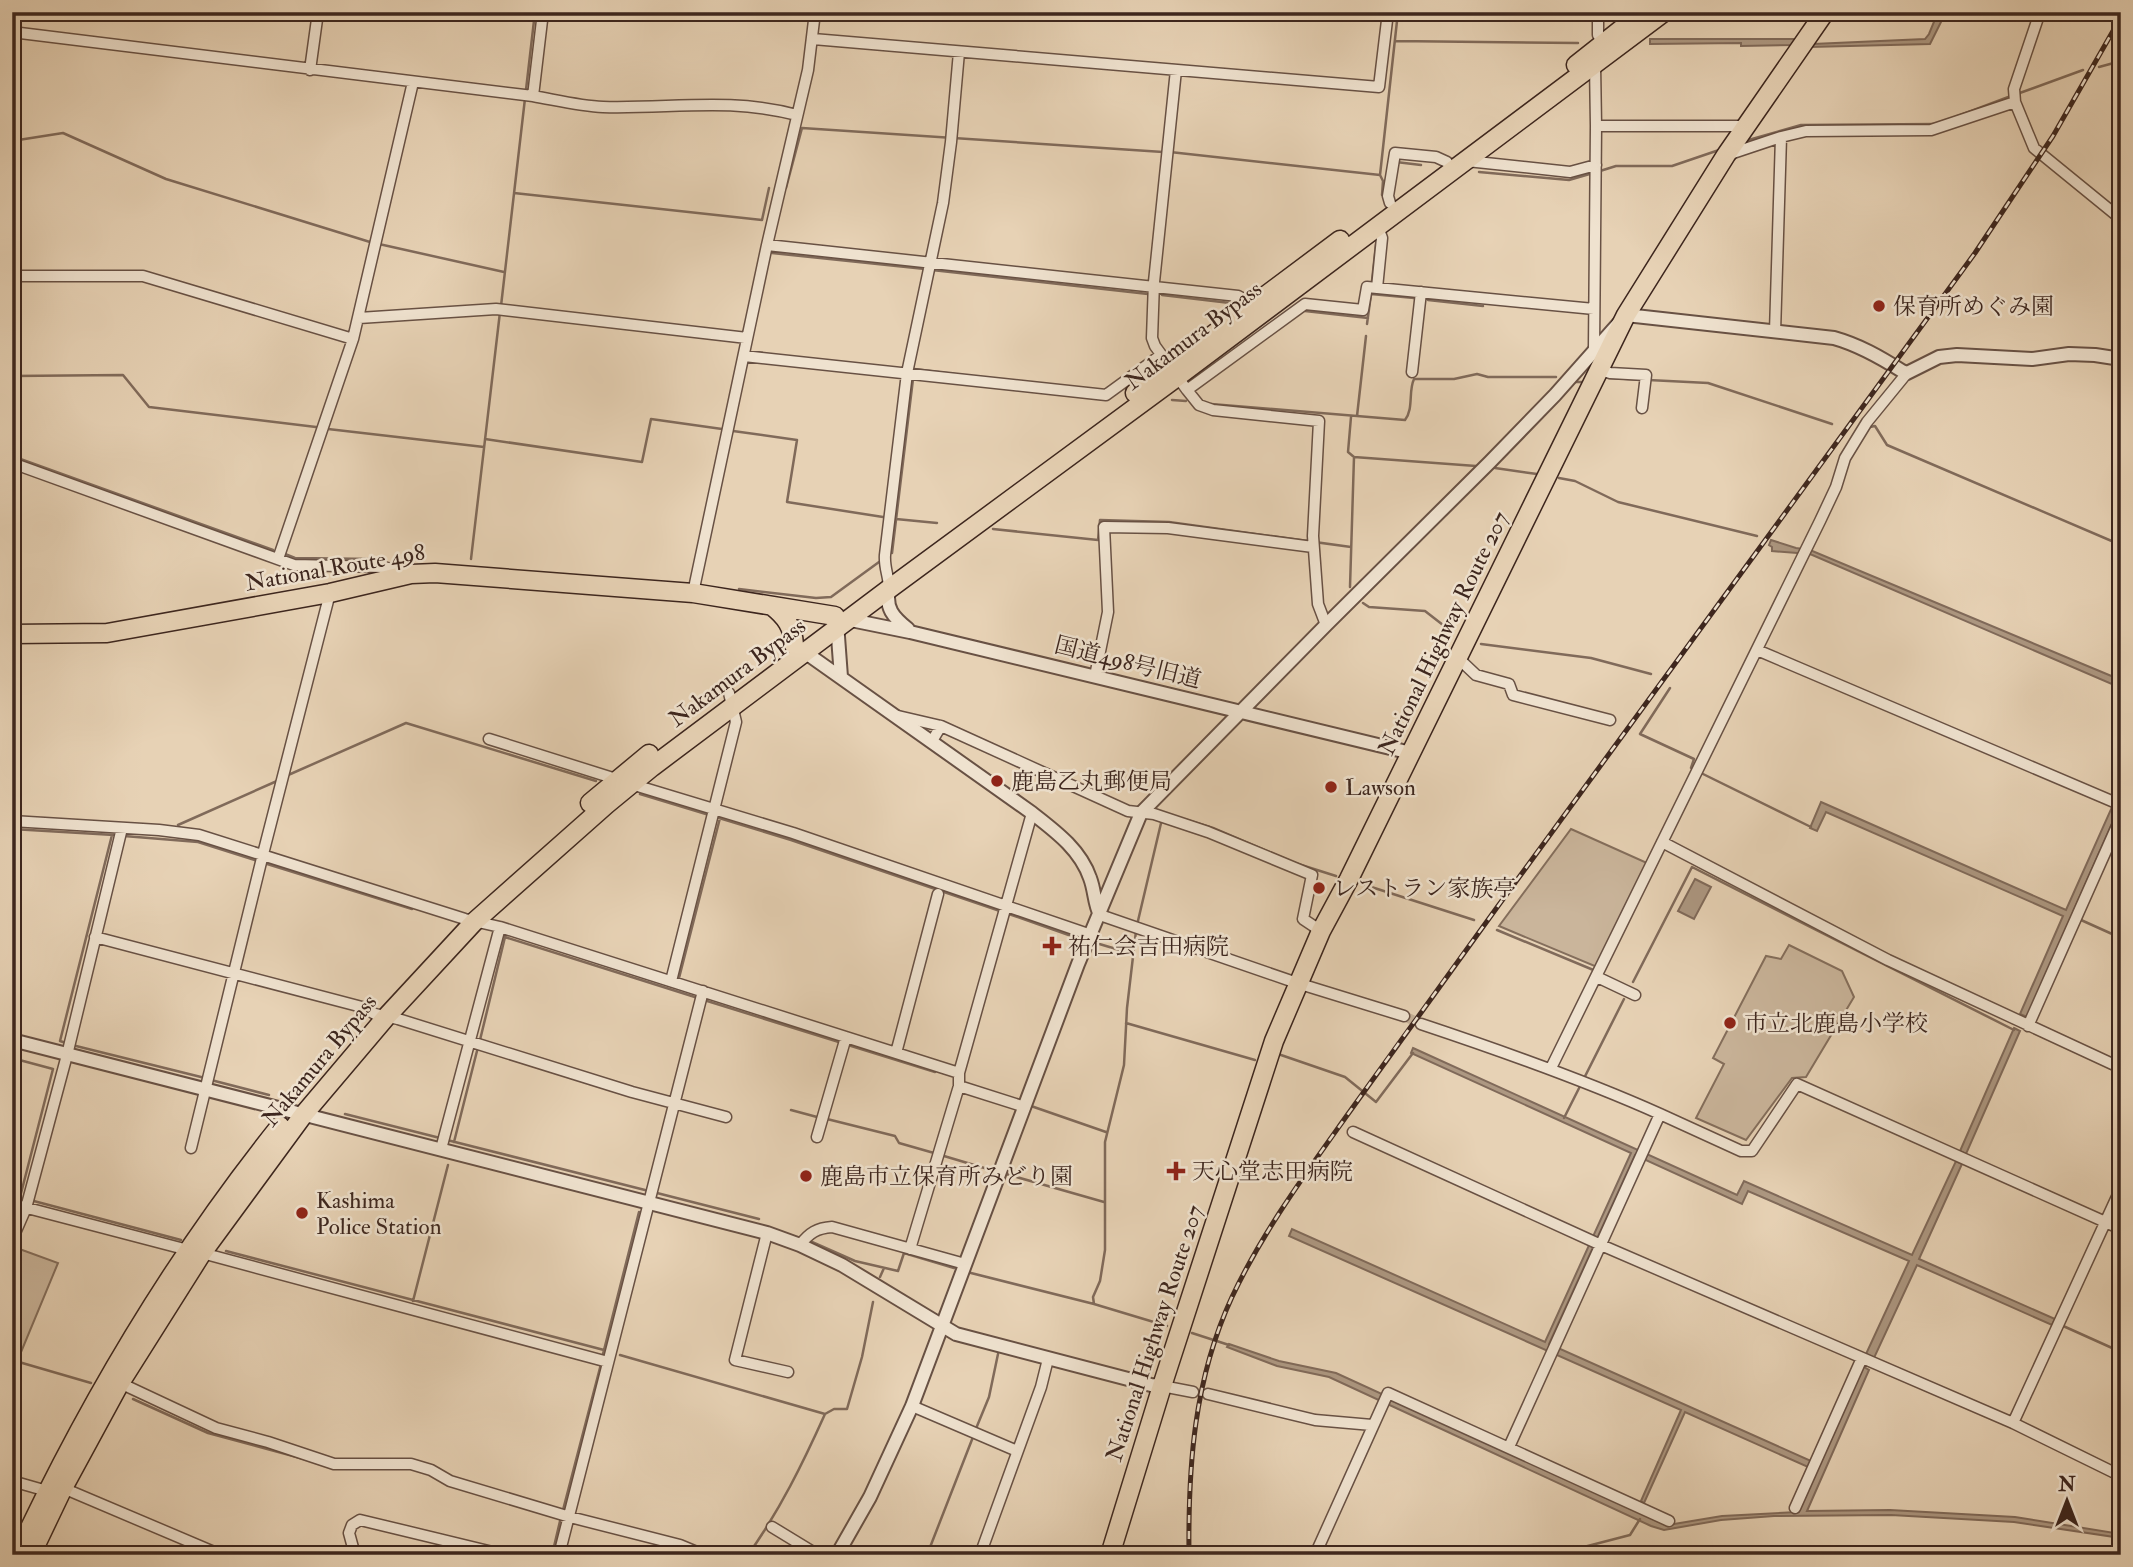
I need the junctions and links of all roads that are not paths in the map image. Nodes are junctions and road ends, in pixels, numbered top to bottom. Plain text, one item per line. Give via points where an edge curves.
1 (318, 12) edge
2 (543, 12) edge
3 (815, 12) edge
4 (1388, 12) edge
5 (1598, 12) edge
6 (1643, 12) edge
7 (1664, 12) edge
8 (1825, 12) edge
9 (2040, 12) edge
10 (12, 32) edge
11 (813, 39) junction
12 (1607, 47) junction
13 (959, 52) junction
14 (1591, 60) junction
15 (310, 70) junction
16 (1177, 70) junction
17 (413, 82) junction
18 (533, 96) junction
19 (2014, 97) junction
20 (797, 115) junction
21 (1596, 126) junction
22 (1746, 126) junction
23 (1781, 137) junction
24 (1726, 155) junction
25 (1466, 161) junction
26 (1447, 162) junction
27 (1595, 170) junction
28 (1391, 203) junction
29 (2121, 219) edge
30 (1378, 227) junction
31 (766, 245) junction
32 (928, 268) junction
33 (12, 276) edge
34 (1377, 288) junction
35 (1155, 289) junction
36 (1421, 292) junction
37 (1295, 300) junction
38 (1259, 308) junction
39 (1594, 309) junction
40 (1626, 315) junction
41 (359, 318) junction
42 (1775, 332) junction
43 (747, 338) junction
44 (353, 339) junction
45 (1594, 349) junction
46 (744, 356) junction
47 (2121, 359) edge
48 (1600, 370) junction
49 (1174, 372) junction
50 (1412, 372) dead end
51 (911, 373) junction
52 (1907, 373) junction
53 (1642, 408) dead end
54 (12, 463) edge
55 (1313, 542) junction
56 (278, 559) junction
57 (411, 574) junction
58 (889, 582) junction
59 (330, 593) junction
60 (693, 593) junction
61 (772, 606) junction
62 (840, 621) junction
63 (1325, 625) junction
64 (910, 632) junction
65 (12, 634) edge
66 (800, 649) junction
67 (1757, 650) junction
68 (1458, 658) junction
69 (1095, 676) junction
70 (841, 677) junction
71 (731, 699) junction
72 (1241, 711) junction
73 (894, 715) junction
74 (1610, 720) dead end
75 (940, 726) junction
76 (489, 739) dead end
77 (932, 741) junction
78 (1411, 753) junction
79 (624, 782) junction
80 (2121, 805) edge
81 (714, 810) junction
82 (1032, 813) junction
83 (1141, 814) junction
84 (2121, 817) edge
85 (12, 821) edge
86 (122, 828) junction
87 (1662, 842) junction
88 (263, 854) junction
89 (1090, 877) junction
90 (1112, 883) junction
91 (938, 894) dead end
92 (1005, 911) junction
93 (1100, 915) junction
94 (469, 921) junction
95 (500, 927) junction
96 (1321, 931) junction
97 (1091, 935) junction
98 (95, 937) junction
99 (234, 973) junction
100 (1598, 973) junction
101 (671, 981) junction
102 (1297, 984) junction
103 (703, 991) junction
104 (1635, 995) dead end
105 (381, 1015) junction
106 (1404, 1016) tunnel mouth
107 (1421, 1024) tunnel mouth
108 (2028, 1026) junction
109 (846, 1037) junction
110 (12, 1040) edge
111 (470, 1041) junction
112 (68, 1047) junction
113 (896, 1053) junction
114 (1551, 1068) junction
115 (2121, 1068) edge
116 (960, 1073) junction
117 (208, 1083) junction
118 (959, 1086) junction
119 (675, 1102) junction
120 (1025, 1107) junction
121 (298, 1113) junction
122 (1660, 1114) junction
123 (726, 1117) dead end
124 (1353, 1132) dead end
125 (817, 1137) dead end
126 (443, 1143) junction
127 (191, 1148) dead end
128 (2121, 1188) edge
129 (649, 1202) junction
130 (12, 1204) edge
131 (26, 1208) junction
132 (2105, 1222) junction
133 (2121, 1229) edge
134 (767, 1233) junction
135 (12, 1240) edge
136 (800, 1245) junction
137 (1601, 1245) junction
138 (910, 1249) junction
139 (195, 1252) junction
140 (965, 1264) junction
141 (942, 1326) junction
142 (1862, 1358) junction
143 (1048, 1359) junction
144 (608, 1362) junction
145 (788, 1372) dead end
146 (120, 1383) junction
147 (1162, 1386) junction
148 (1193, 1392) dead end
149 (1208, 1394) dead end
150 (912, 1406) junction
151 (2013, 1423) junction
152 (1372, 1425) junction
153 (1509, 1447) junction
154 (1017, 1451) junction
155 (2121, 1476) edge
156 (12, 1481) edge
157 (55, 1489) junction
158 (1795, 1508) dead end
159 (570, 1517) junction
160 (1669, 1521) dead end
161 (772, 1527) dead end
162 (679, 1550) edge
163 (17, 1555) edge
164 (31, 1555) edge
165 (221, 1555) edge
166 (355, 1555) edge
167 (505, 1555) edge
168 (559, 1555) edge
169 (704, 1555) edge
170 (818, 1555) edge
171 (837, 1555) edge
172 (980, 1555) edge
173 (1110, 1555) edge
174 (1315, 1555) edge

1 - 15 street
2 - 18 street
3 - 11 street
4 - 16 street via 1379,87
5 - 12 street via 1598,35
6 - 12 highway, Nakamura Bypass
7 - 12 highway, Nakamura Bypass
8 - 22 highway, National Highway Route 207
9 - 19 street
10 - 15 street
11 - 13 street
11 - 20 street
12 - 14 highway, Nakamura Bypass
13 - 16 street
13 - 32 street via 943,204
14 - 21 street
14 - 25 highway, Nakamura Bypass
14 - 26 highway, Nakamura Bypass
15 - 17 street
16 - 35 street
17 - 18 street
17 - 41 street
18 - 20 street via 601,107 747,105
19 - 23 street via 1931,130 1806,131
19 - 29 street via 2034,148
20 - 31 street
21 - 22 street
21 - 27 street
22 - 24 highway, National Highway Route 207
23 - 24 street
23 - 42 street
24 - 40 highway, National Highway Route 207
25 - 27 street via 1570,172
25 - 30 highway, Nakamura Bypass
26 - 28 highway, Nakamura Bypass
26 - 28 street via 1395,153 1388,196
27 - 39 street
28 - 38 highway, Nakamura Bypass
30 - 34 street via 1382,238
30 - 37 highway, Nakamura Bypass
31 - 32 street
31 - 43 street
32 - 35 street
32 - 51 street
33 - 44 street via 143,276
34 - 36 street
34 - 37 street via 1367,287 1363,310
35 - 38 street via 1238,296
35 - 49 street via 1152,338
36 - 39 street
36 - 50 street
37 - 38 highway, Nakamura Bypass
37 - 49 street
38 - 49 highway, Nakamura Bypass
39 - 45 street
40 - 42 street
40 - 45 street
40 - 48 highway, National Highway Route 207
41 - 43 street via 500,309
41 - 44 street
42 - 52 street via 1834,338
43 - 46 street
44 - 56 street
45 - 63 street via 1490,462
46 - 51 street
46 - 60 street
47 - 52 street via 2069,354 2032,359 1957,355 1939,357
48 - 53 street via 1646,375
48 - 68 highway, National Highway Route 207
49 - 51 street via 1106,395
49 - 55 street via 1199,405 1213,410 1319,421
49 - 58 highway, Nakamura Bypass
51 - 58 street via 885,555
52 - 67 street via 1844,458 1836,487
54 - 56 street
55 - 63 street via 1318,604
55 - 69 street via 1168,528 1104,527 1108,612
56 - 57 street via 294,565 383,567
57 - 59 highway, National Route 498
57 - 60 highway, National Route 498
58 - 62 highway, Nakamura Bypass
58 - 64 street via 888,607
59 - 65 highway, National Route 498 via 107,634
59 - 88 street
60 - 61 highway, National Route 498
61 - 62 highway, National Route 498
61 - 66 highway via 786,618
62 - 64 street, 国道498号旧道
62 - 66 highway, Nakamura Bypass
62 - 70 street
63 - 72 street
64 - 69 street, 国道498号旧道
66 - 70 street
66 - 71 highway, Nakamura Bypass
67 - 80 street
67 - 87 street
68 - 74 street via 1475,675 1509,684 1513,695
68 - 78 highway, National Highway Route 207
69 - 72 street, 国道498号旧道
70 - 73 street
71 - 79 highway, Nakamura Bypass
71 - 81 street via 736,722
72 - 78 street, 国道498号旧道
72 - 83 street
73 - 75 street
73 - 77 street
75 - 77 street
75 - 83 street
76 - 79 street
77 - 82 street
78 - 96 highway, National Highway Route 207
79 - 81 street
79 - 94 highway, Nakamura Bypass
81 - 92 street via 793,833
81 - 101 street
82 - 89 street via 1076,851
82 - 92 street
83 - 90 street
83 - 96 street via 1208,832 1312,875 1303,919
84 - 108 street
85 - 86 street
86 - 88 street via 199,835
86 - 98 street
87 - 100 street
87 - 108 street via 1888,960
88 - 94 street
88 - 99 street
89 - 90 street
89 - 93 street
90 - 93 street
91 - 113 street
92 - 97 street
92 - 116 street
93 - 97 street
93 - 102 street
94 - 95 street
94 - 105 highway, Nakamura Bypass
95 - 101 street
95 - 111 street
96 - 102 highway, National Highway Route 207
97 - 120 street
98 - 99 street
98 - 112 street
99 - 105 street
99 - 117 street
100 - 104 street
100 - 114 street
101 - 103 street
102 - 106 street
102 - 147 highway, National Highway Route 207 via 1254,1098
103 - 109 street
103 - 119 street
105 - 111 street
105 - 121 highway, Nakamura Bypass
107 - 114 street
108 - 115 street
109 - 113 street
109 - 125 street
110 - 112 street
111 - 119 street
111 - 126 street
112 - 117 street
112 - 131 street
113 - 116 street
114 - 122 street
116 - 118 street
117 - 121 street
117 - 127 street
118 - 120 street
118 - 138 street
119 - 123 street
119 - 129 street
120 - 140 street
121 - 126 street
121 - 139 highway, Nakamura Bypass via 256,1157
122 - 132 street via 1741,1152 1752,1151 1797,1083
122 - 137 street
124 - 137 street
126 - 129 street
128 - 132 street
129 - 134 street
129 - 144 street
130 - 131 street
131 - 135 street
131 - 139 street
132 - 133 street
132 - 151 street
134 - 136 street
134 - 145 street via 735,1360
136 - 138 street via 808,1233 832,1227
136 - 141 street via 874,1283
137 - 142 street
137 - 153 street
138 - 140 street
139 - 144 street
139 - 146 highway, Nakamura Bypass
139 - 157 highway, Nakamura Bypass via 106,1381
140 - 141 street
141 - 143 street via 956,1335
141 - 150 street
142 - 151 street
142 - 158 street
143 - 147 street
143 - 154 street
144 - 159 street
146 - 157 highway, Nakamura Bypass
146 - 159 street via 216,1429 334,1464 411,1464 450,1481
147 - 148 street
147 - 173 highway, National Highway Route 207
149 - 152 street via 1315,1420
150 - 154 street
150 - 171 street
151 - 155 street
152 - 153 street via 1388,1393
152 - 174 street
153 - 160 street
154 - 172 street
156 - 157 street
157 - 163 highway, Nakamura Bypass
157 - 164 highway, Nakamura Bypass
157 - 165 street
159 - 162 street
159 - 168 street
161 - 170 street
162 - 169 street
166 - 167 street via 349,1533 360,1520

